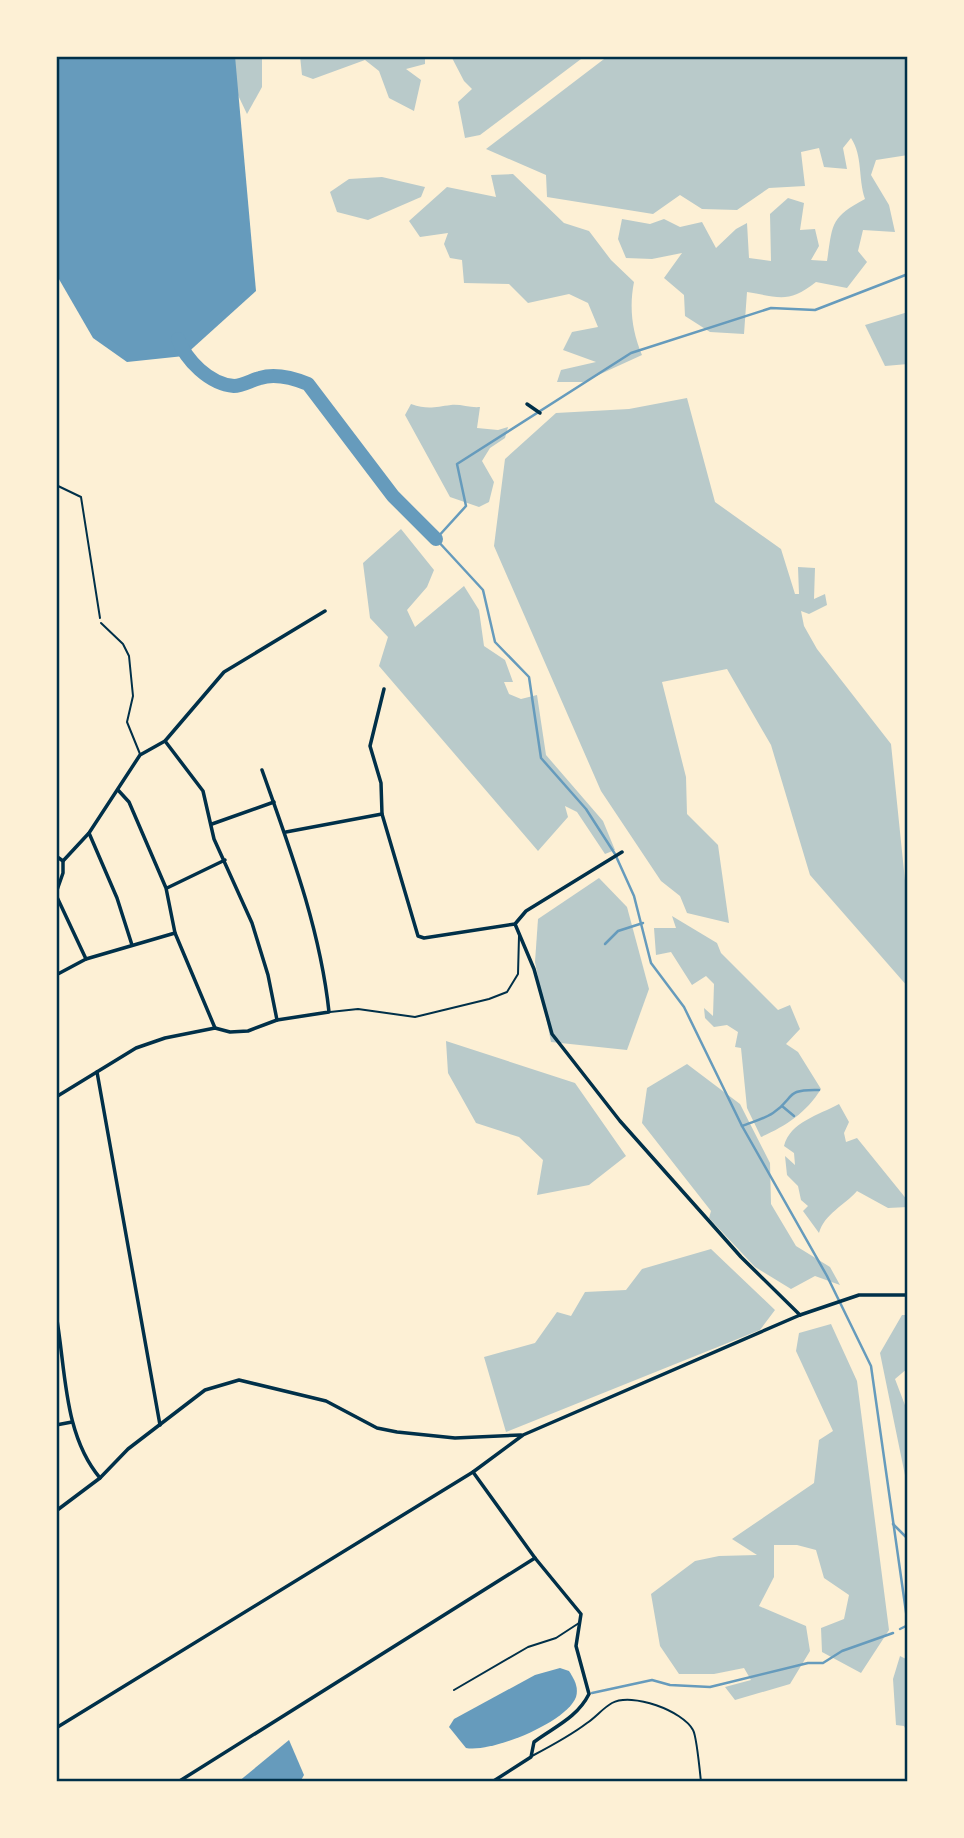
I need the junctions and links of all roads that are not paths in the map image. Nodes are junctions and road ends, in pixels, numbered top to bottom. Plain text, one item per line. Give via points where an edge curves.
1 (527, 404) dead end
2 (540, 413) dead end
3 (325, 611) dead end
4 (101, 623) road end
5 (384, 689) dead end
6 (165, 741) junction
7 (140, 755) junction
8 (262, 770) dead end
9 (118, 790) junction
10 (274, 802) junction
11 (382, 814) junction
12 (212, 824) junction
13 (286, 832) junction
14 (89, 833) junction
15 (622, 852) dead end
16 (56, 856) edge
17 (225, 860) junction
18 (63, 861) junction
19 (166, 888) junction
20 (56, 894) edge
21 (515, 924) junction
22 (175, 933) junction
23 (519, 933) junction
24 (132, 945) junction
25 (86, 959) junction
26 (56, 975) edge
27 (329, 1012) junction
28 (277, 1020) junction
29 (215, 1028) junction
30 (97, 1072) junction
31 (56, 1097) edge
32 (908, 1296) edge
33 (56, 1314) edge
34 (800, 1315) junction
35 (62, 1344) junction
36 (56, 1345) edge
37 (72, 1422) junction
38 (56, 1425) edge
39 (160, 1425) junction
40 (523, 1435) junction
41 (473, 1472) junction
42 (100, 1478) junction
43 (56, 1511) edge
44 (535, 1558) junction
45 (580, 1623) junction
46 (454, 1690) dead end
47 (56, 1728) edge
48 (531, 1757) junction
49 (178, 1782) edge
50 (492, 1782) edge
51 (701, 1782) edge

1 - 2 street
3 - 6 street via 223,671
4 - 7 lane via 129,656 133,696 127,722
5 - 11 street via 370,746 381,783
6 - 7 street
6 - 12 street via 203,791
7 - 9 street
8 - 10 street
9 - 14 street
9 - 19 street via 129,802
10 - 12 street
10 - 13 street
11 - 13 street
11 - 21 street via 418,936
12 - 17 street
13 - 27 street
14 - 18 street
14 - 24 street
15 - 21 street via 526,911
16 - 18 street
17 - 19 street
17 - 28 street via 256,936
18 - 20 street
19 - 22 street
20 - 25 street
21 - 23 street
22 - 24 street
22 - 29 street
23 - 27 lane via 518,974 507,992 415,1017 358,1009
23 - 34 street via 552,1034 597,1094 741,1257
24 - 25 street
25 - 26 street
27 - 28 street
28 - 29 street via 248,1031
29 - 30 street via 136,1048
30 - 31 street
30 - 39 street
32 - 34 street via 851,1297
33 - 35 street
34 - 40 street
35 - 36 street
35 - 37 street
37 - 38 street
37 - 42 street via 87,1462
39 - 40 street via 205,1390 239,1380 326,1401 377,1428 397,1432 455,1438
39 - 42 street
40 - 41 street
41 - 44 street
41 - 47 street
42 - 43 street
44 - 45 street via 581,1614
44 - 49 street
45 - 46 lane
45 - 48 street via 576,1647 589,1694 569,1719 534,1742
48 - 50 street
48 - 51 lane via 572,1734 614,1701 630,1699 687,1720 696,1736

